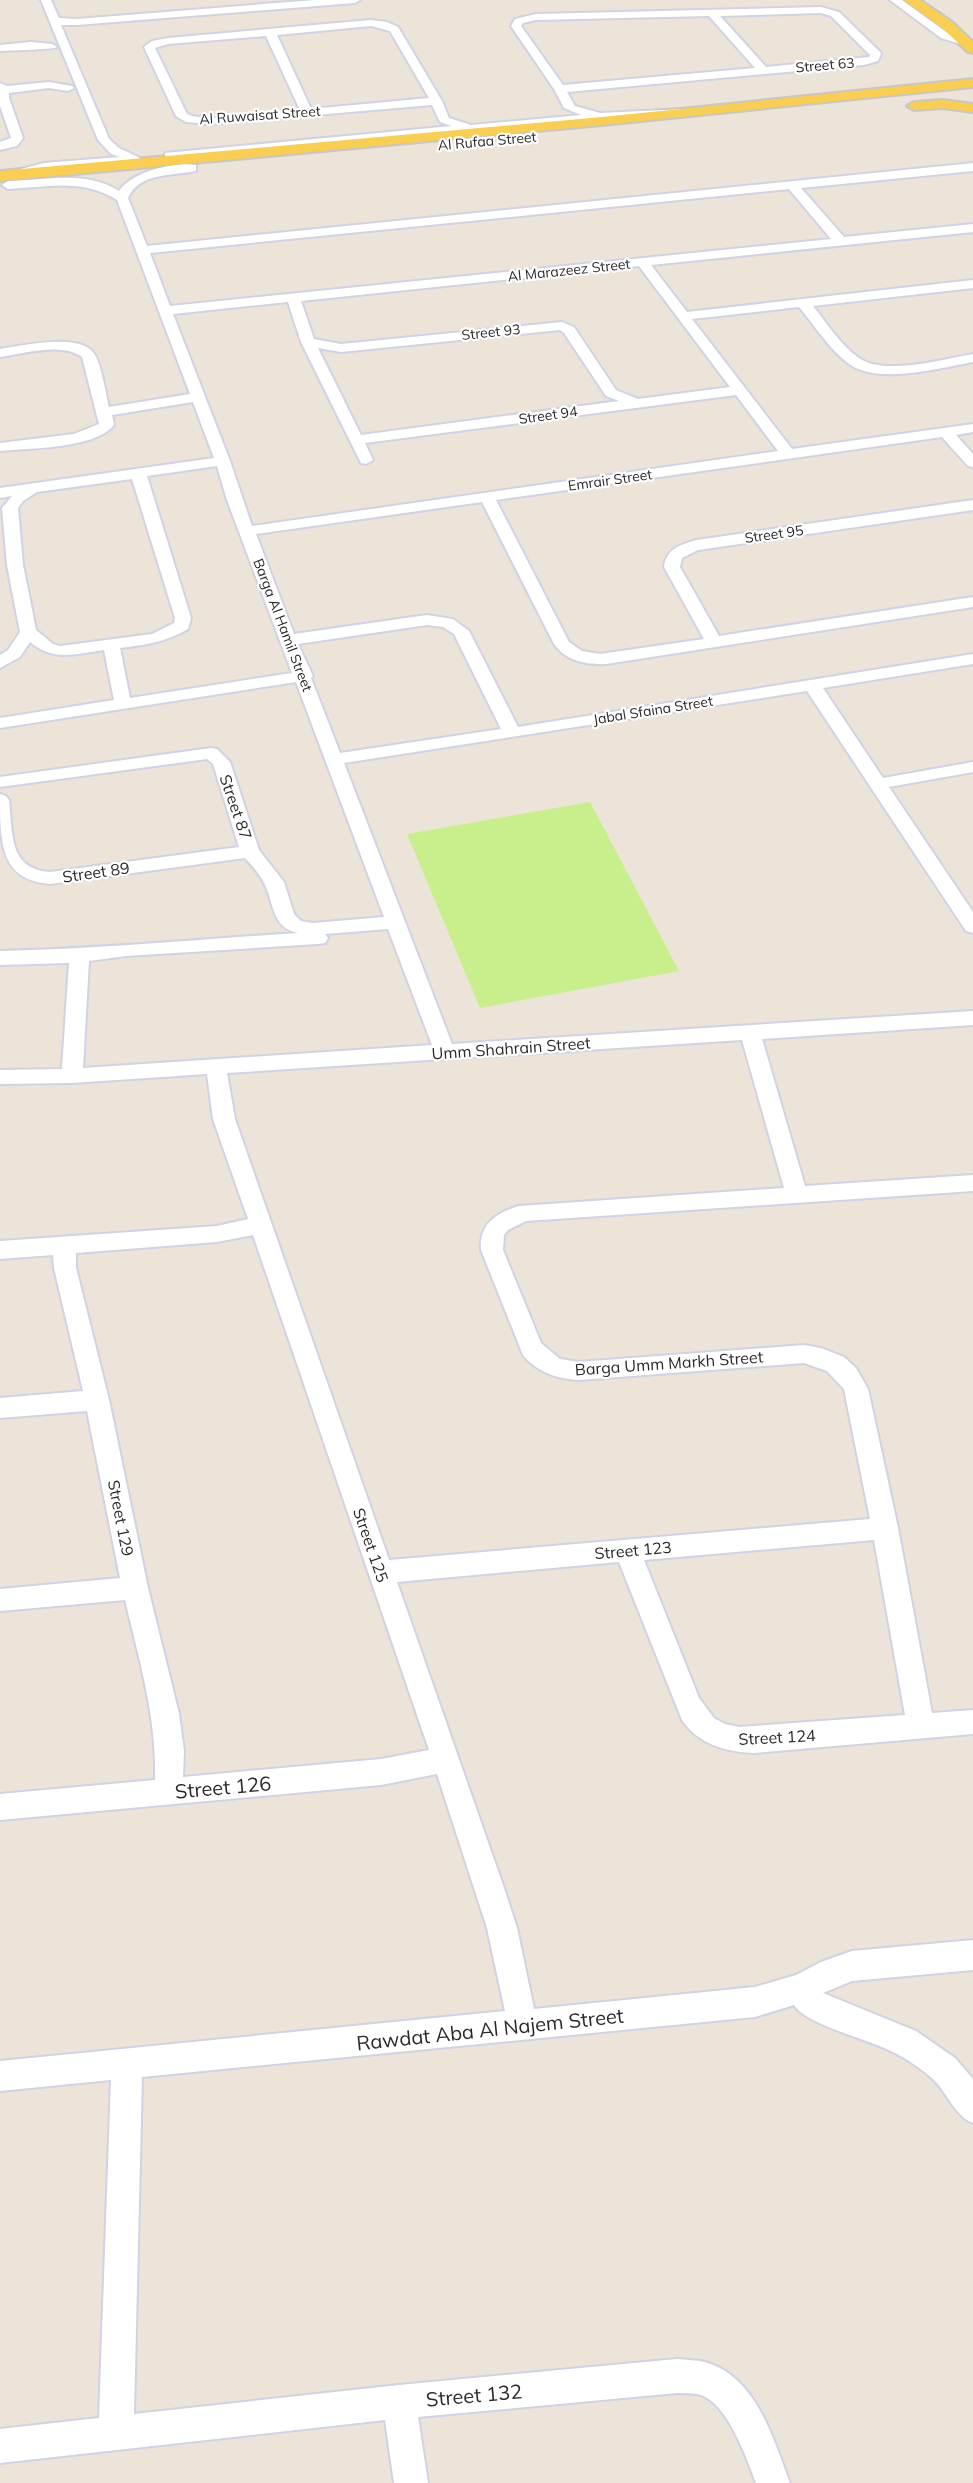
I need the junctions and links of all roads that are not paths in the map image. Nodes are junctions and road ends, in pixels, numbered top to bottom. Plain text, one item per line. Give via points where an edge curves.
1 (46, 0) edge
2 (355, 0) edge
3 (605, 0) edge
4 (895, 0) edge
5 (911, 0) edge
6 (930, 0) edge
7 (711, 12) junction
8 (611, 15) junction
9 (54, 21) junction
10 (77, 22) junction
11 (198, 25) junction
12 (44, 28) edge
13 (270, 32) junction
14 (971, 41) edge
15 (65, 46) junction
16 (0, 48) edge
17 (763, 71) junction
18 (973, 75) edge
19 (973, 83) edge
20 (2, 88) edge
21 (68, 88) dead end
22 (920, 88) junction
23 (560, 89) junction
24 (973, 90) edge
25 (973, 96) edge
26 (436, 100) junction
27 (861, 106) junction
28 (883, 107) dead end
29 (903, 107) dead end
30 (570, 108) junction
31 (973, 108) edge
32 (4, 109) edge
33 (709, 110) junction
34 (307, 112) junction
35 (598, 116) junction
36 (444, 120) junction
37 (557, 120) junction
38 (649, 126) junction
39 (469, 128) junction
40 (430, 131) junction
41 (104, 140) junction
42 (0, 146) edge
43 (138, 159) junction
44 (73, 164) junction
45 (973, 167) edge
46 (192, 168) junction
47 (5, 181) edge
48 (792, 186) junction
49 (122, 198) junction
50 (973, 228) edge
51 (841, 242) junction
52 (141, 250) junction
53 (643, 263) junction
54 (973, 284) edge
55 (293, 298) junction
56 (803, 303) junction
57 (165, 311) junction
58 (683, 316) junction
59 (308, 342) junction
60 (0, 353) edge
61 (370, 354) dead end
62 (973, 358) edge
63 (319, 365) junction
64 (739, 390) junction
65 (198, 397) junction
66 (637, 403) junction
67 (104, 412) junction
68 (973, 428) edge
69 (946, 432) junction
70 (357, 440) junction
71 (0, 447) edge
72 (788, 454) junction
73 (366, 460) dead end
74 (223, 461) junction
75 (973, 463) edge
76 (138, 472) junction
77 (32, 489) junction
78 (0, 493) edge
79 (487, 497) junction
80 (973, 505) edge
81 (247, 531) junction
82 (7, 566) edge
83 (970, 607) edge
84 (28, 632) junction
85 (290, 640) junction
86 (714, 642) junction
87 (111, 644) junction
88 (973, 659) edge
89 (0, 663) edge
90 (304, 676) junction
91 (812, 685) junction
92 (123, 704) junction
93 (0, 723) edge
94 (512, 733) junction
95 (333, 759) junction
96 (973, 767) edge
97 (0, 782) edge
98 (878, 784) junction
99 (0, 800) edge
100 (250, 850) junction
101 (973, 927) edge
102 (398, 928) junction
103 (43, 946) dead end
104 (0, 949) edge
105 (78, 957) junction
106 (0, 958) edge
107 (973, 1018) edge
108 (750, 1033) junction
109 (445, 1052) junction
110 (216, 1066) junction
111 (72, 1076) junction
112 (0, 1077) edge
113 (49, 1077) junction
114 (0, 1083) edge
115 (973, 1183) edge
116 (798, 1195) junction
117 (260, 1225) junction
118 (64, 1245) junction
119 (0, 1250) edge
120 (98, 1400) junction
121 (0, 1408) edge
122 (885, 1528) junction
123 (628, 1550) junction
124 (380, 1572) junction
125 (135, 1588) junction
126 (0, 1600) edge
127 (973, 1722) edge
128 (921, 1727) junction
129 (445, 1760) junction
130 (169, 1792) junction
131 (0, 1807) edge
132 (973, 1955) edge
133 (801, 1988) junction
134 (523, 2026) junction
135 (127, 2065) junction
136 (0, 2076) edge
137 (973, 2108) edge
138 (399, 2402) junction
139 (116, 2433) junction
140 (0, 2446) edge
141 (411, 2483) edge
142 (773, 2483) edge

1 - 9 street
2 - 11 street
3 - 8 street
4 - 14 street via 945,36
5 - 14 main road
6 - 14 main road
7 - 8 street, Street 63
7 - 17 street
7 - 17 street, Street 63 via 828,11 876,56 864,62
8 - 23 street, Street 63 via 536,17 517,23
9 - 10 street
9 - 15 street
10 - 11 street
10 - 15 street via 65,27 70,40
11 - 13 street, Al Ruwaisat Street
11 - 34 street, Al Ruwaisat Street via 149,47 183,117 205,121
12 - 16 street via 31,45
13 - 26 street, Al Ruwaisat Street via 371,23 390,26
13 - 34 street
15 - 41 street
17 - 23 street, Street 63
18 - 22 main road
19 - 22 main road, Al Rufaa Street
20 - 21 street
20 - 32 street
22 - 33 main road, Al Rufaa Street
23 - 30 street, Street 63
24 - 38 main road via 720,115
25 - 27 main road, Al Rufaa Street
26 - 34 street, Al Ruwaisat Street
26 - 36 street, Al Ruwaisat Street
27 - 28 main road
27 - 38 main road, Al Rufaa Street
29 - 31 main road via 943,104
30 - 35 street
30 - 37 street
32 - 42 street via 16,139
33 - 35 street, Al Rufaa Street
33 - 47 main road, Al Rufaa Street
35 - 37 street, Al Rufaa Street
36 - 39 street
36 - 40 street
37 - 39 street, Al Rufaa Street
38 - 46 main road, Al Rufaa Street
39 - 40 street, Al Rufaa Street
40 - 43 street, Al Rufaa Street
41 - 43 street via 119,153
41 - 44 street via 113,154 104,158 94,155 96,147 91,146 85,157
43 - 44 street, Al Rufaa Street
44 - 47 street, Al Rufaa Street via 35,169
45 - 48 street
46 - 47 main road, Al Rufaa Street
46 - 49 street via 134,181 125,187
47 - 49 street via 87,183 106,187
48 - 51 street
48 - 52 street
49 - 52 street, Barga Al Hamil Street
50 - 51 street, Al Marazeez Street
51 - 53 street, Al Marazeez Street
52 - 57 street, Barga Al Hamil Street
53 - 55 street, Al Marazeez Street
53 - 58 street
54 - 56 street
55 - 57 street, Al Marazeez Street
55 - 59 street
56 - 58 street
56 - 62 street via 852,359 864,366 888,369
57 - 65 street, Barga Al Hamil Street
58 - 64 street
59 - 63 street
59 - 66 street, Street 93 via 341,348 562,326 569,330 610,393
60 - 67 street via 63,346 82,349 88,355
61 - 63 street
63 - 70 street
64 - 66 street, Street 94
64 - 72 street
65 - 67 street
65 - 74 street, Barga Al Hamil Street
66 - 70 street, Street 94
67 - 71 street via 107,425 96,435
68 - 69 street, Emrair Street
69 - 72 street, Emrair Street
69 - 75 street
70 - 73 street
72 - 79 street, Emrair Street
74 - 76 street
74 - 81 street, Barga Al Hamil Street
76 - 77 street
76 - 87 street via 183,622 178,629 160,637
77 - 78 street
77 - 82 street via 10,508
79 - 81 street, Emrair Street
79 - 86 street via 569,651 590,659 606,659
80 - 86 street, Street 95 via 687,548 675,556 672,567
81 - 85 street, Barga Al Hamil Street
82 - 84 street
83 - 86 street
84 - 87 street via 47,648 67,652
84 - 89 street via 14,653
85 - 90 street, Barga Al Hamil Street
85 - 94 street via 427,620 453,624 461,631
87 - 92 street
88 - 91 street, Jabal Sfaina Street
90 - 92 street
90 - 95 street, Barga Al Hamil Street
91 - 94 street, Jabal Sfaina Street
91 - 98 street
92 - 93 street
94 - 95 street, Jabal Sfaina Street
95 - 102 street, Barga Al Hamil Street
96 - 98 street
97 - 100 street, Street 87 via 211,753 221,762
98 - 101 street
99 - 100 street, Street 89 via 11,864 19,873 33,878
100 - 102 street, Street 87 via 270,875 285,917 295,926
102 - 105 street
102 - 109 street, Barga Al Hamil Street
103 - 104 street
105 - 106 street
105 - 111 street
107 - 108 street, Umm Shahrain Street
108 - 109 street, Umm Shahrain Street
108 - 116 street
109 - 110 street, Umm Shahrain Street
110 - 111 street, Umm Shahrain Street
110 - 117 street, Street 125 via 224,1119
111 - 113 street, Umm Shahrain Street
112 - 113 street, Umm Shahrain Street
113 - 114 street, Umm Shahrain Street
115 - 116 street, Barga Umm Markh Street
116 - 122 street, Barga Umm Markh Street via 518,1214 498,1225 491,1243 531,1348 542,1361 559,1369 579,1371 804,1354 841,1367 856,1389
117 - 118 street via 217,1234
117 - 124 street, Street 125
118 - 119 street
118 - 120 street, Street 129 via 67,1274
120 - 121 street
120 - 125 street, Street 129
122 - 123 street, Street 123
122 - 128 street, Barga Umm Markh Street
123 - 124 street, Street 123
123 - 128 street, Street 124 via 692,1710 709,1729 736,1740 754,1740
124 - 129 street, Street 125
125 - 126 street
125 - 130 street, Street 129 via 165,1714 170,1751
127 - 128 street, Street 124
129 - 130 street, Street 126 via 381,1772
129 - 134 street, Street 125 via 499,1918
130 - 131 street, Street 126
132 - 133 street, Rawdat Aba Al Najem Street via 852,1966
133 - 134 street, Rawdat Aba Al Najem Street via 755,2002
133 - 137 street via 816,2006 873,2025 911,2044 954,2080
134 - 135 street, Rawdat Aba Al Najem Street
135 - 136 street, Rawdat Aba Al Najem Street
135 - 139 street
138 - 139 street, Street 132
138 - 141 street
138 - 142 street, Street 132 via 677,2376 704,2379 732,2399 749,2426
139 - 140 street, Street 132

